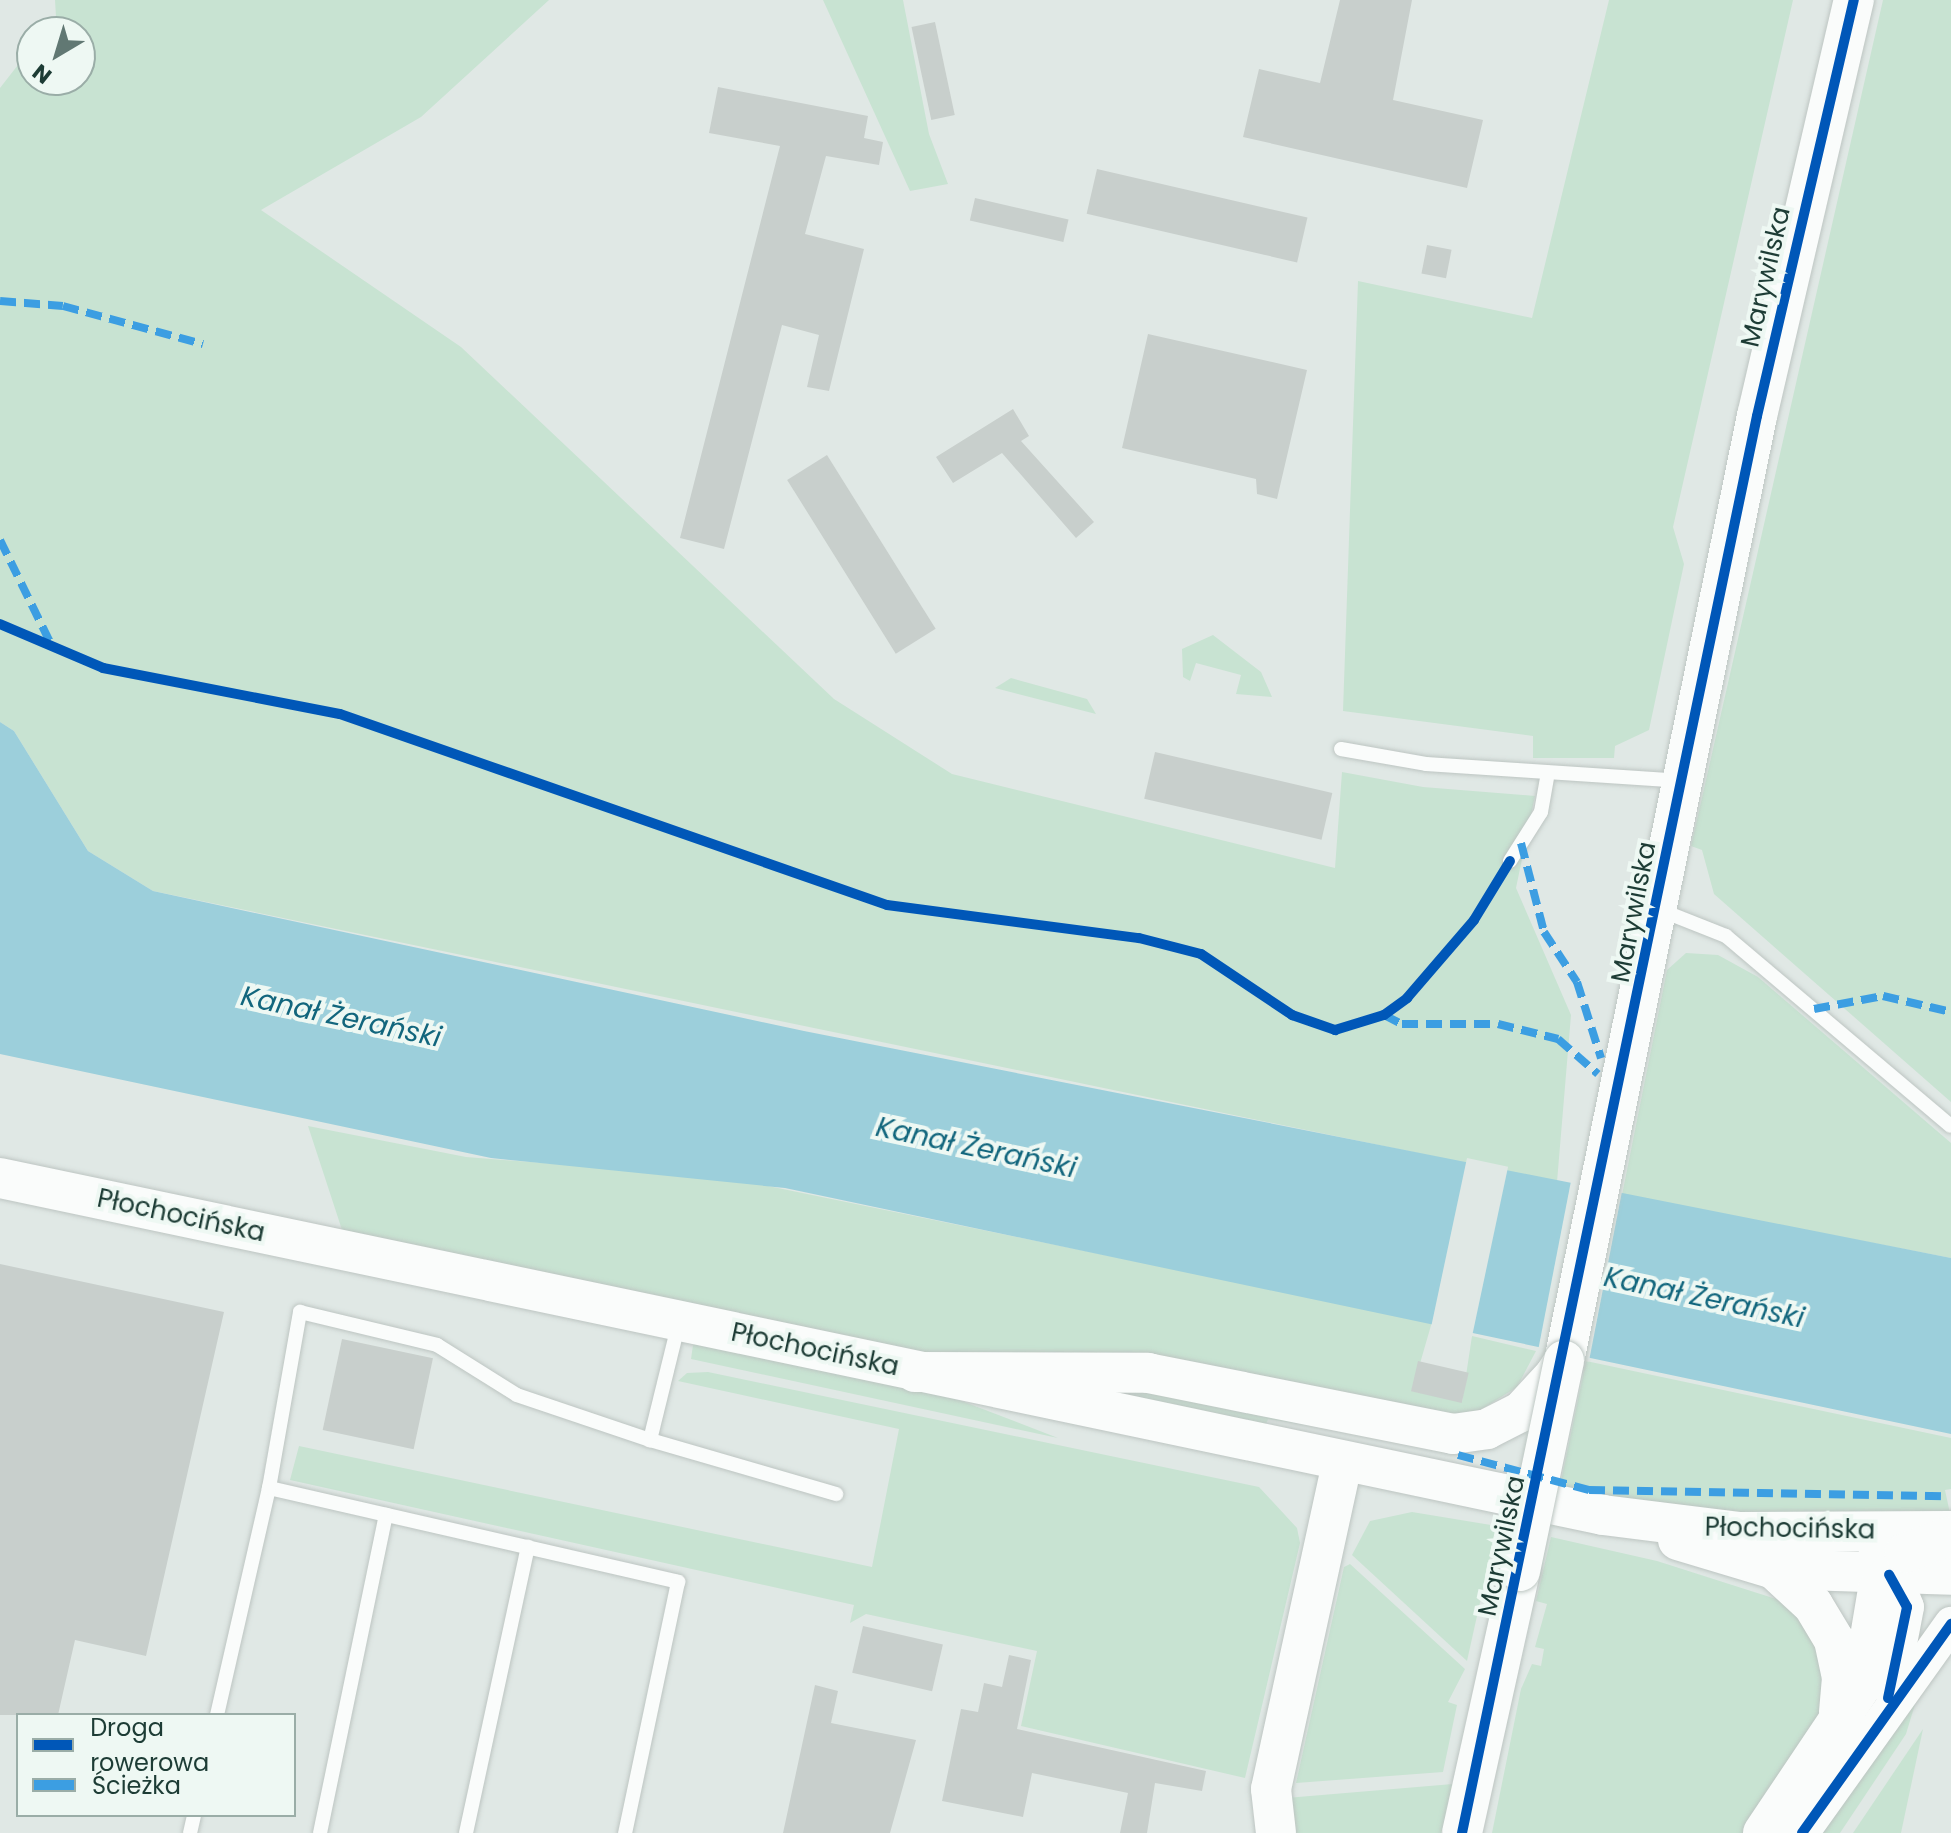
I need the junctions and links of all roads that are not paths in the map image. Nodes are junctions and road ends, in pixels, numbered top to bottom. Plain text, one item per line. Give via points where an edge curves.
1 (1854, 0) edge
2 (1341, 749) dead end
3 (1548, 773) junction
4 (1682, 781) junction
5 (1510, 861) dead end
6 (1658, 909) junction
7 (1951, 1126) edge
8 (0, 1178) edge
9 (679, 1321) junction
10 (1564, 1361) junction
11 (915, 1372) junction
12 (650, 1440) junction
13 (1342, 1463) junction
14 (269, 1488) junction
15 (836, 1494) dead end
16 (386, 1515) junction
17 (1833, 1530) junction
18 (1951, 1534) edge
19 (528, 1547) junction
20 (1771, 1551) junction
21 (1889, 1575) junction
22 (1951, 1575) edge
23 (1951, 1624) edge
24 (217, 1713) edge
25 (1884, 1713) junction
26 (1838, 1726) junction
27 (1271, 1789) junction
28 (1465, 1830) edge
29 (320, 1833) edge
30 (466, 1833) edge
31 (625, 1833) edge
32 (1266, 1833) edge
33 (1276, 1833) edge
34 (1763, 1833) edge
35 (1802, 1833) edge

1 - 4 main road, Marywilska via 1757,416
2 - 3 lane via 1426,764
3 - 4 lane
3 - 5 lane via 1541,812
4 - 6 main road, Marywilska
6 - 7 lane via 1726,936
6 - 10 main road, Marywilska
8 - 9 main road, Płochocińska
9 - 11 main road, Płochocińska
9 - 12 lane
10 - 11 main road via 1521,1412 1471,1433 1435,1432 1257,1394 1095,1369
10 - 28 main road, Marywilska, bridge
11 - 13 main road, Płochocińska
12 - 14 lane via 517,1395 437,1345 300,1312
12 - 15 lane
13 - 20 main road, Płochocińska via 1630,1519 1718,1556
13 - 27 main road
14 - 16 lane
14 - 24 lane
16 - 19 lane
16 - 29 lane
17 - 18 main road, Płochocińska
17 - 20 main road, Płochocińska
17 - 21 street
18 - 21 main road via 1905,1553
19 - 30 lane
19 - 31 lane via 678,1582
20 - 21 main road, Płochocińska
20 - 26 main road via 1834,1640 1842,1678
21 - 22 main road, Płochocińska
21 - 25 street via 1907,1607 1901,1655
21 - 26 main road via 1873,1607 1862,1685
23 - 25 street
25 - 35 street
26 - 34 main road
27 - 32 street
27 - 33 main road

